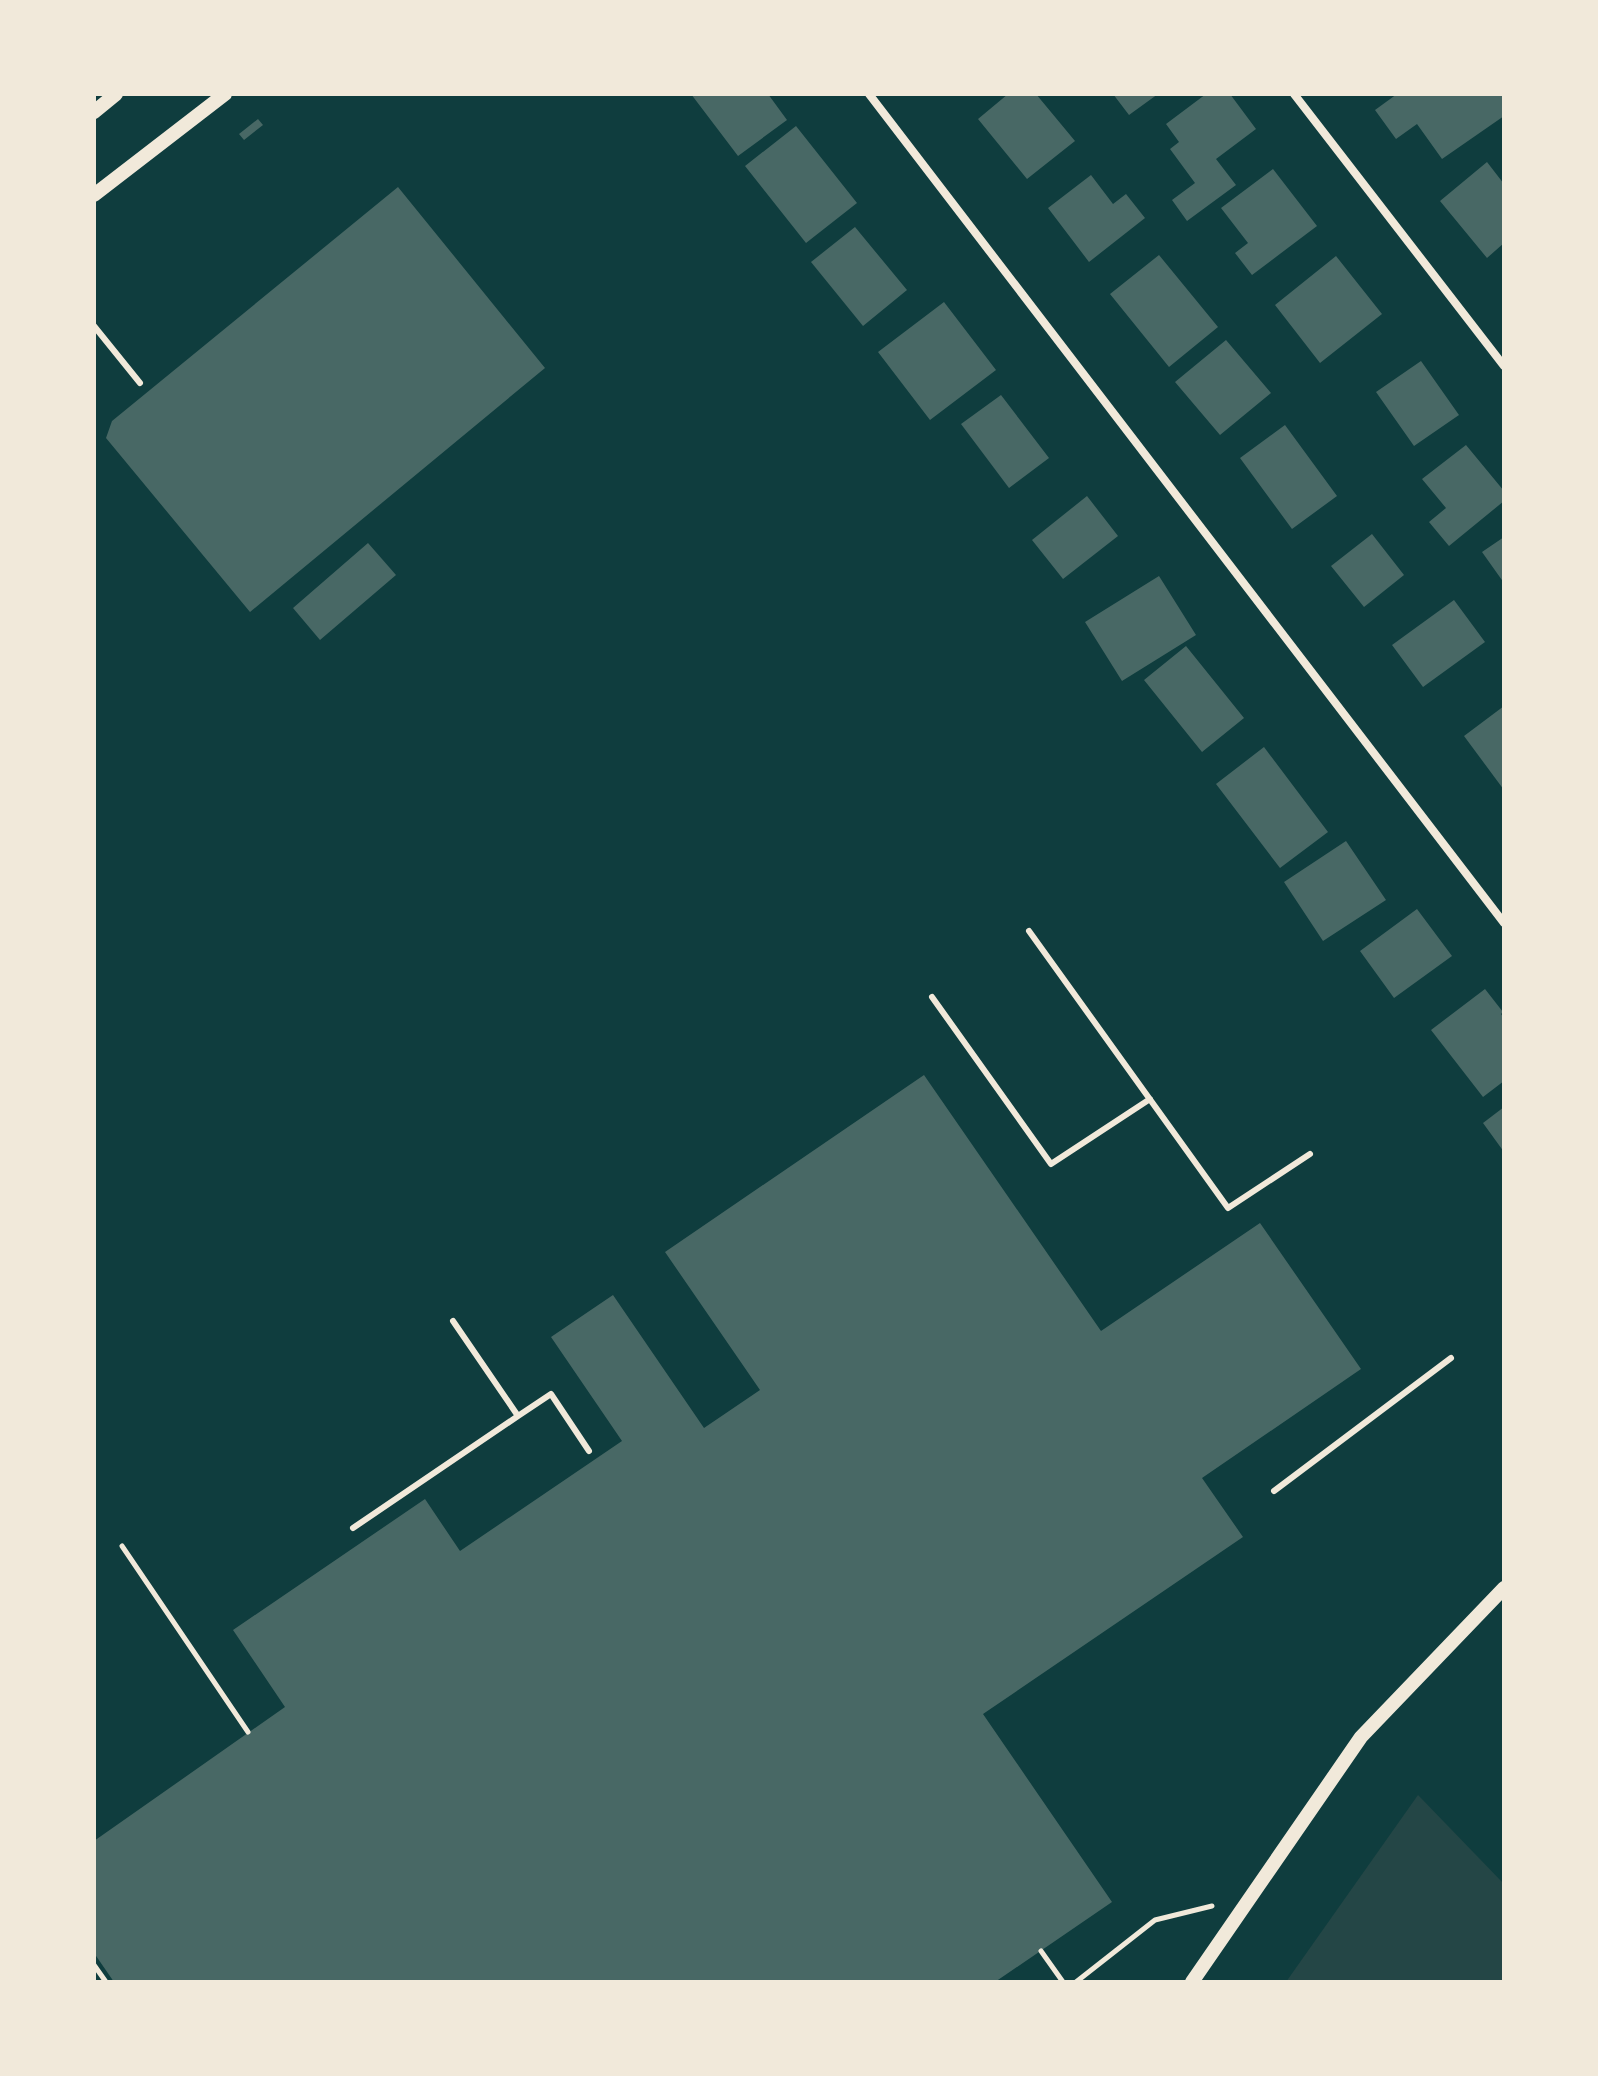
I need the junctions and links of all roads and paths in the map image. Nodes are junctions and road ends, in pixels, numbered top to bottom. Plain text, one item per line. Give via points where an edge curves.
1 (116, 94) edge
2 (225, 94) edge
3 (869, 94) edge
4 (1294, 94) edge
5 (94, 112) edge
6 (94, 195) edge
7 (94, 326) edge
8 (1504, 366) edge
9 (140, 383) dead end
10 (1504, 923) edge
11 (1029, 931) dead end
12 (932, 997) dead end
13 (1150, 1099) junction
14 (1310, 1154) dead end
15 (453, 1321) dead end
16 (1451, 1358) dead end
17 (518, 1416) junction
18 (589, 1451) dead end
19 (1274, 1491) dead end
20 (353, 1528) dead end
21 (122, 1546) dead end
22 (1504, 1588) edge
23 (248, 1732) dead end
24 (1251, 1896) junction
25 (1041, 1951) dead end
26 (94, 1965) edge
27 (106, 1982) edge
28 (1063, 1982) edge
29 (1076, 1982) edge
30 (1192, 1982) edge

1 - 5 street
2 - 6 street
3 - 10 street
4 - 8 street
7 - 9 lane
11 - 13 lane
12 - 13 lane via 1051,1164
13 - 14 lane via 1228,1208
15 - 17 lane
16 - 19 lane
17 - 18 lane via 551,1394
17 - 20 lane
21 - 23 path
22 - 24 street via 1361,1737
24 - 29 path via 1155,1920
24 - 30 street
25 - 28 path
26 - 27 path

